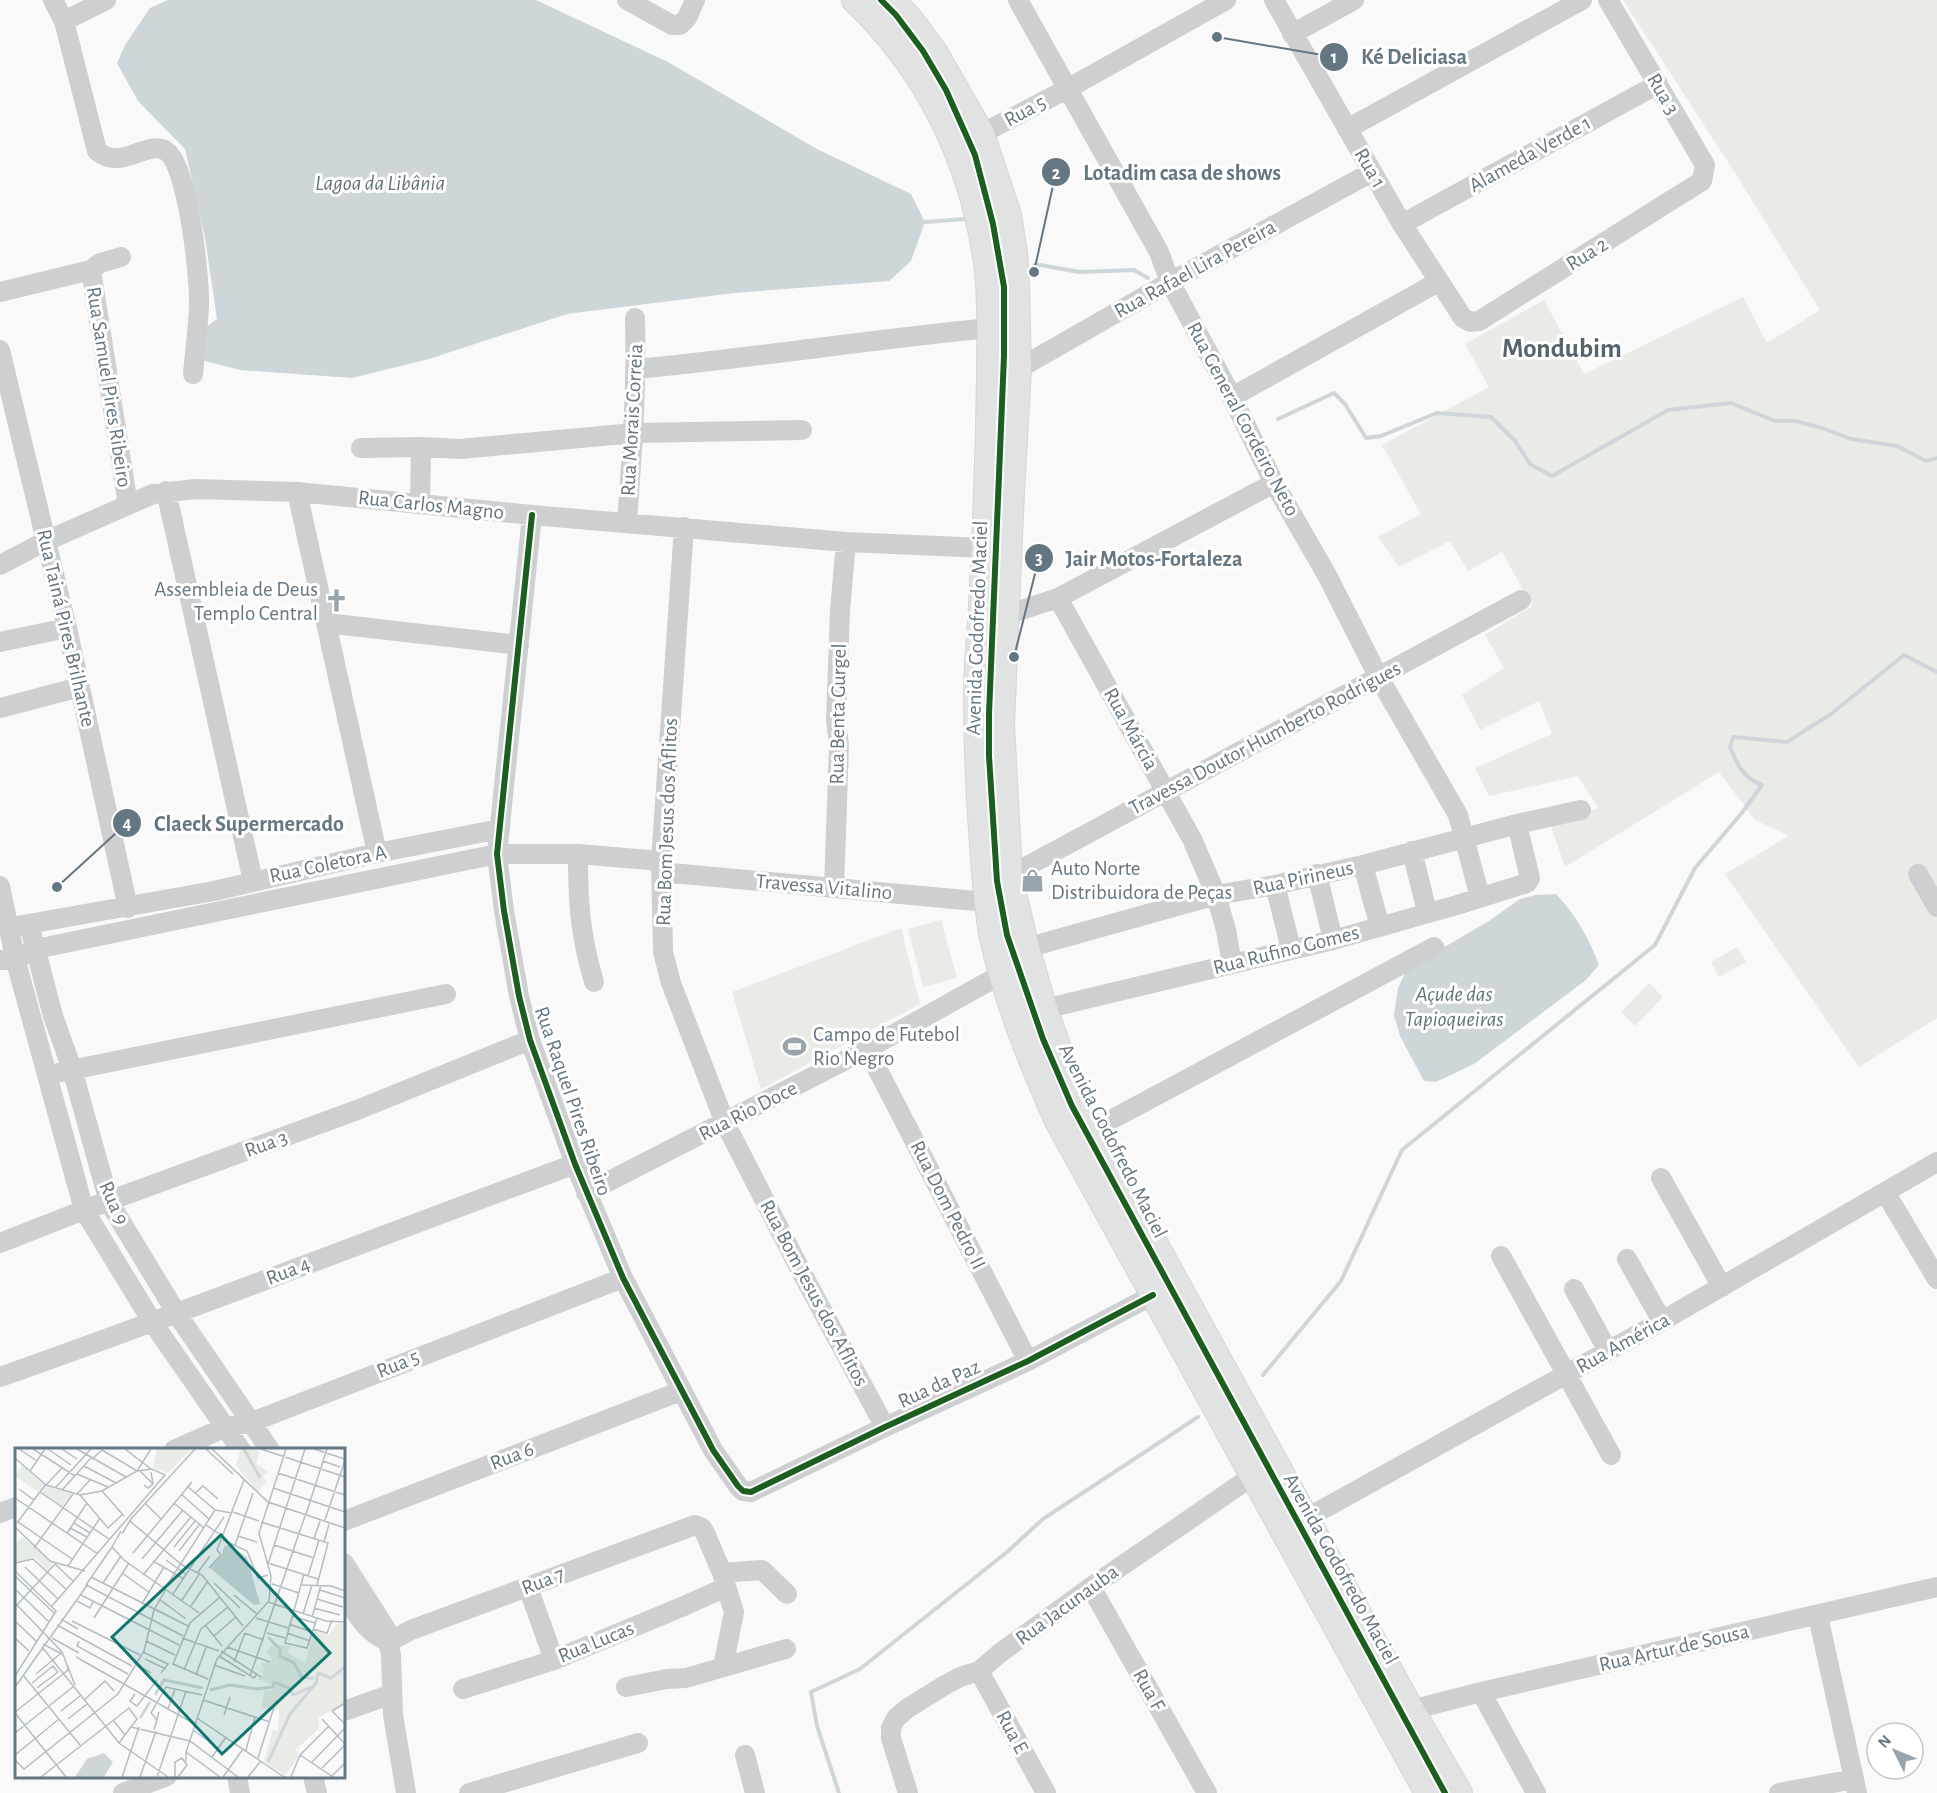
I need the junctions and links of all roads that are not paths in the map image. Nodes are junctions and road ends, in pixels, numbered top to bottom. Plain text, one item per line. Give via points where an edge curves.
1 (53, 0) edge
2 (106, 0) edge
3 (627, 0) edge
4 (695, 0) edge
5 (855, 0) edge
6 (892, 0) edge
7 (1018, 0) edge
8 (1226, 0) edge
9 (1274, 0) edge
10 (1354, 0) edge
11 (1582, 0) edge
12 (1608, 0) edge
13 (64, 21) junction
14 (1292, 34) junction
15 (1658, 84) junction
16 (1069, 88) junction
17 (1347, 129) junction
18 (981, 134) junction
19 (1372, 172) junction
20 (1695, 188) joint
21 (1402, 224) junction
22 (121, 257) dead end
23 (91, 270) junction
24 (1170, 282) junction
25 (1438, 282) junction
26 (0, 292) edge
27 (635, 318) dead end
28 (1479, 321) joint
29 (991, 328) junction
30 (0, 350) edge
31 (636, 369) junction
32 (1018, 369) junction
33 (193, 374) dead end
34 (1232, 397) junction
35 (802, 430) dead end
36 (634, 433) junction
37 (421, 447) junction
38 (361, 448) dead end
39 (1274, 483) junction
40 (166, 491) junction
41 (297, 492) junction
42 (420, 504) junction
43 (128, 505) junction
44 (532, 515) junction
45 (627, 522) junction
46 (684, 527) junction
47 (46, 541) junction
48 (846, 542) junction
49 (985, 548) junction
50 (0, 565) edge
51 (1058, 598) junction
52 (1521, 600) dead end
53 (1006, 615) junction
54 (326, 623) junction
55 (68, 628) junction
56 (0, 642) edge
57 (519, 645) junction
58 (1378, 676) junction
59 (80, 687) junction
60 (0, 708) edge
61 (1165, 791) junction
62 (1581, 810) dead end
63 (1517, 824) junction
64 (500, 829) junction
65 (1465, 838) junction
66 (1412, 851) junction
67 (377, 853) junction
68 (497, 854) junction
69 (578, 854) junction
70 (1363, 865) junction
71 (661, 867) junction
72 (1317, 874) junction
73 (1918, 874) dead end
74 (1009, 876) junction
75 (253, 880) junction
76 (1275, 885) junction
77 (0, 886) edge
78 (834, 888) junction
79 (1216, 896) junction
80 (1480, 897) junction
81 (158, 902) junction
82 (987, 902) junction
83 (1937, 907) edge
84 (128, 908) junction
85 (1427, 912) junction
86 (163, 923) junction
87 (29, 924) junction
88 (1380, 927) junction
89 (5, 929) edge
90 (1333, 939) junction
91 (1434, 947) dead end
92 (1026, 948) junction
93 (36, 949) junction
94 (1291, 949) junction
95 (7, 959) edge
96 (1232, 964) junction
97 (1002, 974) junction
98 (594, 982) dead end
99 (446, 994) dead end
100 (1044, 1009) junction
101 (531, 1040) junction
102 (867, 1049) junction
103 (72, 1069) junction
104 (46, 1076) junction
105 (725, 1123) junction
106 (1092, 1130) junction
107 (1937, 1162) edge
108 (575, 1164) junction
109 (1661, 1178) dead end
110 (1885, 1192) junction
111 (586, 1193) junction
112 (109, 1202) junction
113 (84, 1210) junction
114 (0, 1243) edge
115 (1501, 1256) dead end
116 (1627, 1259) dead end
117 (623, 1278) junction
118 (1937, 1279) edge
119 (1722, 1287) junction
120 (1574, 1289) dead end
121 (1153, 1295) junction
122 (177, 1314) junction
123 (1662, 1321) junction
124 (153, 1323) junction
125 (1608, 1351) junction
126 (1028, 1361) junction
127 (1566, 1374) junction
128 (0, 1377) edge
129 (681, 1391) junction
130 (252, 1422) junction
131 (226, 1427) junction
132 (885, 1427) junction
133 (176, 1448) edge
134 (240, 1448) edge
135 (269, 1448) edge
136 (1611, 1455) dead end
137 (1254, 1475) junction
138 (738, 1486) joint
139 (15, 1507) edge
140 (0, 1513) edge
141 (1307, 1518) junction
142 (345, 1521) edge
143 (345, 1565) edge
144 (724, 1580) junction
145 (528, 1587) junction
146 (1091, 1587) junction
147 (1937, 1587) edge
148 (787, 1594) dead end
149 (345, 1596) edge
150 (1818, 1616) junction
151 (786, 1649) dead end
152 (390, 1653) junction
153 (554, 1660) junction
154 (723, 1667) junction
155 (980, 1671) junction
156 (626, 1687) dead end
157 (463, 1689) dead end
158 (1481, 1692) junction
159 (392, 1694) junction
160 (1411, 1710) junction
161 (345, 1711) edge
162 (639, 1743) dead end
163 (745, 1755) dead end
164 (237, 1778) edge
165 (313, 1778) edge
166 (156, 1784) edge
167 (1855, 1786) edge
168 (123, 1793) edge
169 (240, 1793) edge
170 (317, 1793) edge
171 (406, 1793) edge
172 (469, 1793) edge
173 (755, 1793) edge
174 (908, 1793) edge
175 (1046, 1793) edge
176 (1208, 1793) edge
177 (1428, 1793) edge
178 (1459, 1793) edge
179 (1536, 1793) edge
180 (1779, 1793) edge

1 - 13 street
2 - 13 street
3 - 4 street via 672,25 680,25 687,18
5 - 29 main road, Avenida Godofredo Maciel via 909,59 956,145 979,219
6 - 18 main road, Avenida Godofredo Maciel via 934,52
7 - 16 street, Rua General Cordeiro Neto
8 - 16 street, Rua 5
9 - 14 street, Rua 1
10 - 14 street
11 - 17 street
12 - 15 street, Rua 3
13 - 33 street via 97,151 114,159 157,148 175,160 197,260 199,304
14 - 17 street, Rua 1
15 - 20 street, Rua 3 via 1705,165 1702,181
15 - 21 street, Alameda Verde 1
16 - 18 street, Rua 5
16 - 24 street, Rua General Cordeiro Neto via 1159,252
17 - 19 street, Rua 1
18 - 32 main road, Avenida Godofredo Maciel via 1008,215 1016,286
19 - 21 street, Rua 1
19 - 24 street, Rua Rafael Lira Pereira
20 - 28 street, Rua 2
21 - 25 street, Rua 1
22 - 23 street
23 - 26 street
23 - 43 street, Rua Samuel Pires Ribeiro
24 - 32 street, Rua Rafael Lira Pereira
24 - 34 street, Rua General Cordeiro Neto
25 - 28 street, Rua 1 via 1463,318
25 - 34 street
27 - 31 street, Rua Morais Correia
29 - 31 street
29 - 49 main road, Avenida Godofredo Maciel
30 - 47 street, Rua Tainá Pires Brilhante
31 - 36 street, Rua Morais Correia
32 - 53 main road, Avenida Godofredo Maciel
34 - 39 street, Rua General Cordeiro Neto
35 - 36 street
36 - 37 street via 460,449
36 - 45 street, Rua Morais Correia
37 - 38 street
37 - 42 street
39 - 51 street
39 - 58 street, Rua General Cordeiro Neto via 1329,577
40 - 41 street, Rua Carlos Magno
40 - 43 street, Rua Carlos Magno
40 - 75 street
41 - 42 street, Rua Carlos Magno
41 - 54 street
42 - 44 street, Rua Carlos Magno
43 - 47 street, Rua Carlos Magno
44 - 45 street, Rua Carlos Magno
44 - 57 street, Rua Raquel Pires Ribeiro
45 - 46 street, Rua Carlos Magno
46 - 48 street, Rua Carlos Magno
46 - 71 street, Rua Bom Jesus dos Aflitos
47 - 50 street, Rua Carlos Magno
47 - 55 street, Rua Tainá Pires Brilhante
48 - 49 street, Rua Carlos Magno
48 - 78 street, Rua Benta Gurgel via 840,610
49 - 82 main road, Avenida Godofredo Maciel via 977,690
51 - 53 street
51 - 61 street, Rua Márcia
52 - 58 street, Travessa Doutor Humberto Rodrigues
53 - 74 main road, Avenida Godofredo Maciel via 1001,724
54 - 57 street
54 - 67 street
55 - 56 street
55 - 59 street, Rua Tainá Pires Brilhante
57 - 64 street, Rua Raquel Pires Ribeiro
58 - 61 street, Travessa Doutor Humberto Rodrigues
58 - 65 street, Rua General Cordeiro Neto via 1458,815
59 - 60 street
59 - 84 street, Rua Tainá Pires Brilhante
61 - 74 street, Travessa Doutor Humberto Rodrigues
61 - 79 street, Rua Márcia via 1192,839
62 - 63 street, Rua Pirineus
63 - 65 street, Rua Pirineus
63 - 80 street, Rua Rufino Gomes via 1530,878 1527,883
64 - 67 street, Rua Coletora A
64 - 68 street, Rua Raquel Pires Ribeiro
65 - 66 street, Rua Pirineus
65 - 80 street, Rua General Cordeiro Neto
66 - 70 street, Rua Pirineus
66 - 85 street
67 - 75 street, Rua Coletora A
68 - 69 street, Travessa Vitalino
68 - 86 street, Rua Coletora A
68 - 101 street, Rua Raquel Pires Ribeiro via 519,996
69 - 71 street, Travessa Vitalino
69 - 98 street via 579,910
70 - 72 street, Rua Pirineus
70 - 88 street
71 - 78 street, Travessa Vitalino
71 - 105 street, Rua Bom Jesus dos Aflitos via 663,952 671,983
72 - 76 street, Rua Pirineus
72 - 90 street
73 - 83 street
74 - 92 main road, Avenida Godofredo Maciel
75 - 81 street, Rua Coletora A
76 - 79 street, Rua Pirineus
76 - 94 street
77 - 89 street
78 - 82 street, Travessa Vitalino
79 - 92 street, Rua Pirineus
79 - 96 street, Rua Márcia
80 - 85 street, Rua Rufino Gomes
81 - 84 street, Rua Coletora A
81 - 86 street
82 - 97 main road, Avenida Godofredo Maciel
84 - 87 street, Rua Coletora A
85 - 88 street, Rua Rufino Gomes
86 - 93 street, Rua Coletora A
87 - 89 street, Rua Coletora A
87 - 93 street, Rua 9
88 - 90 street, Rua Rufino Gomes
89 - 95 street, Rua 9
90 - 94 street, Rua Rufino Gomes
91 - 106 street
92 - 100 main road, Avenida Godofredo Maciel
93 - 95 street, Rua Coletora A
93 - 103 street, Rua 9
94 - 96 street, Rua Rufino Gomes
95 - 104 street, Rua 9
96 - 100 street, Rua Rufino Gomes
97 - 102 street, Rua Rio Doce
97 - 121 main road, Avenida Godofredo Maciel via 1034,1067 1058,1121
99 - 103 street
100 - 106 main road, Avenida Godofredo Maciel
101 - 108 street, Rua Raquel Pires Ribeiro
101 - 112 street, Rua 3
102 - 105 street, Rua Rio Doce
102 - 126 street, Rua Dom Pedro II
103 - 104 street
103 - 112 street, Rua 9
104 - 113 street, Rua 9
105 - 111 street, Rua Rio Doce
105 - 132 street, Rua Bom Jesus dos Aflitos
106 - 141 main road, Avenida Godofredo Maciel
107 - 110 street, Rua América
108 - 111 street, Rua Raquel Pires Ribeiro
108 - 122 street, Rua 4
109 - 119 street
110 - 118 street
110 - 119 street, Rua América
111 - 117 street, Rua Raquel Pires Ribeiro
112 - 113 street, Rua 3
112 - 122 street, Rua 9
113 - 114 street, Rua 3
113 - 124 street, Rua 9
115 - 127 street
116 - 123 street
117 - 129 street, Rua Raquel Pires Ribeiro
117 - 130 street, Rua 5
119 - 123 street, Rua América
120 - 125 street
121 - 126 street, Rua da Paz
121 - 137 main road, Avenida Godofredo Maciel
122 - 124 street, Rua 4
122 - 130 street, Rua 9
123 - 125 street, Rua América
124 - 128 street, Rua 4
124 - 131 street, Rua 9
125 - 127 street, Rua América
126 - 132 street, Rua da Paz
127 - 136 street
127 - 141 street, Rua América
129 - 138 street, Rua Raquel Pires Ribeiro
129 - 142 street, Rua 6
130 - 131 street, Rua 5
130 - 135 street, Rua 9
131 - 133 street, Rua 5
131 - 134 street, Rua 9
132 - 138 street, Rua da Paz via 751,1492
137 - 146 street, Rua Jacunauba
137 - 177 main road, Avenida Godofredo Maciel
139 - 140 street
141 - 160 main road, Avenida Godofredo Maciel
143 - 152 street via 386,1629
144 - 145 street, Rua 7 via 705,1533 690,1525
144 - 148 street via 762,1570
144 - 153 street, Rua Lucas via 684,1606
144 - 154 street via 734,1612
145 - 152 street, Rua 7 via 411,1630
145 - 153 street
146 - 155 street, Rua Jacunauba
146 - 176 street, Rua F
147 - 150 street, Rua Artur de Sousa
149 - 152 street
150 - 158 street, Rua Artur de Sousa
150 - 167 street
151 - 154 street
152 - 159 street
153 - 157 street, Rua Lucas
154 - 156 street via 686,1678
155 - 174 street, Rua Jacunauba via 960,1677 896,1718 891,1738
155 - 175 street, Rua E
158 - 160 street, Rua Artur de Sousa
158 - 179 street
159 - 161 street
159 - 171 street
160 - 178 main road, Avenida Godofredo Maciel
162 - 172 street
163 - 173 street
164 - 169 street
165 - 170 street
166 - 168 street
167 - 180 street

